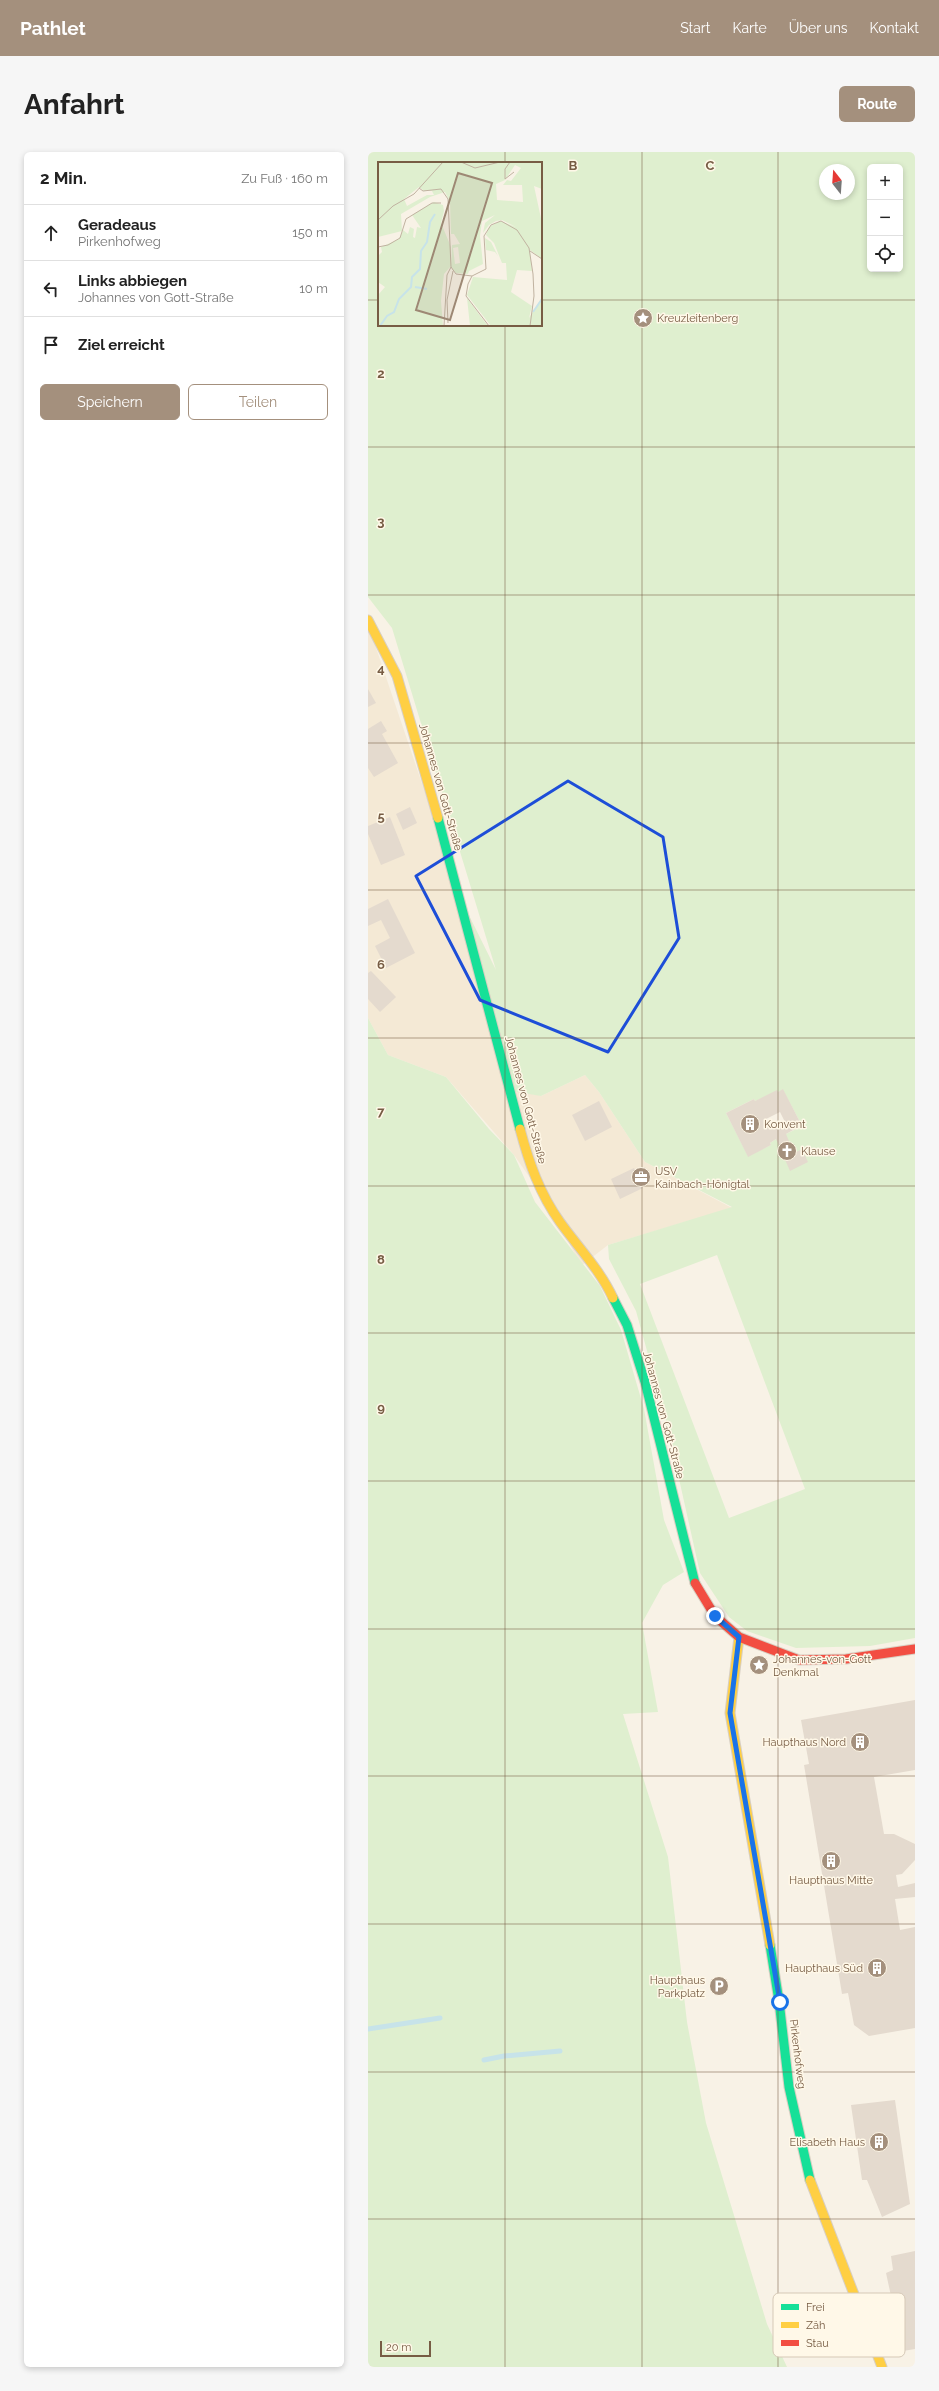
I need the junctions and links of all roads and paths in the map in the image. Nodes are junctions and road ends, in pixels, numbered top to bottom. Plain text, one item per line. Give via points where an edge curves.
1 (368, 620) edge
2 (739, 1637) junction
3 (915, 1649) edge
4 (854, 2293) edge
5 (878, 2357) edge
6 (882, 2367) edge

1 - 2 street, Johannes von Gott-Straße via 397,676 460,898 527,1156 536,1181 559,1221 606,1283 627,1325 646,1382 696,1585 715,1616
2 - 3 street, Johannes von Gott-Straße via 799,1660 846,1659
2 - 4 street, Pirkenhofweg via 730,1713 780,2002 789,2087 810,2180
5 - 6 street, Pirkenhofweg

